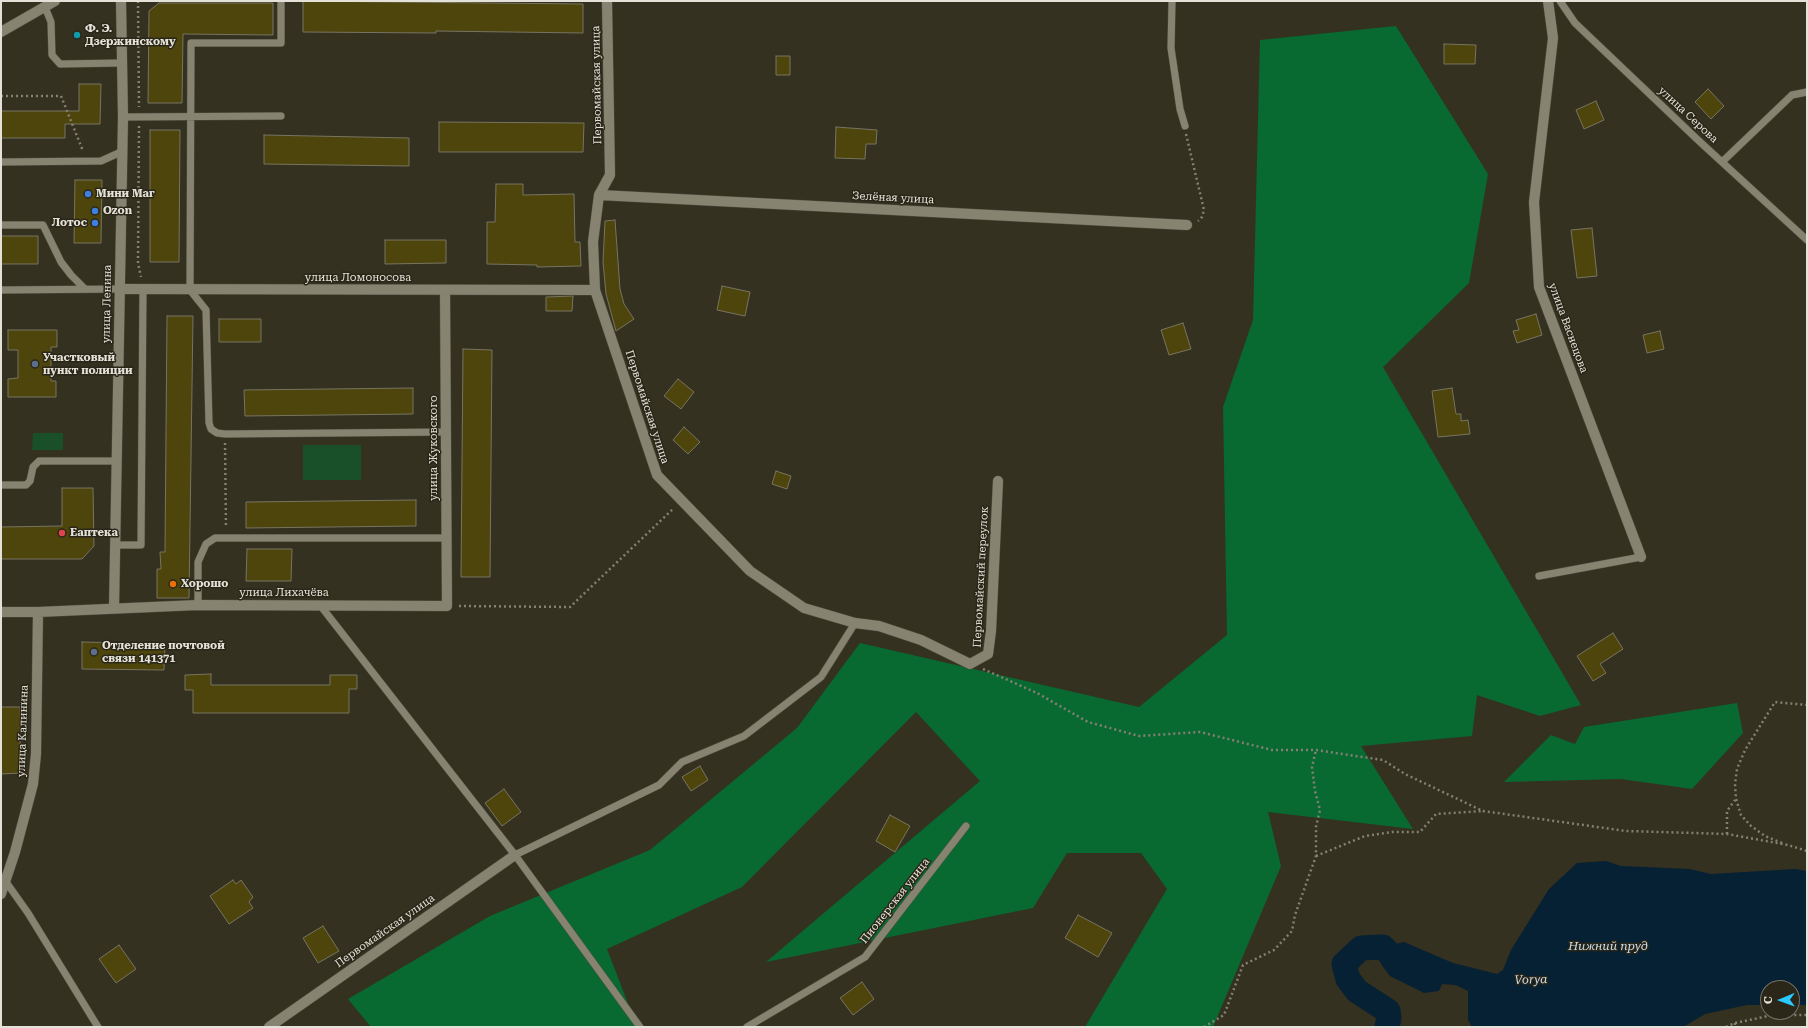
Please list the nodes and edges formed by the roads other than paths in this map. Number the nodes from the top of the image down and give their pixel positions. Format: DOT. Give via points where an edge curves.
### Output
graph roads {
  1 [pos="55,1"];
  2 [pos="121,1"];
  3 [pos="281,1"];
  4 [pos="607,1"];
  5 [pos="1172,1"];
  6 [pos="1548,1"];
  7 [pos="1560,1"];
  8 [pos="45,7"];
  9 [pos="1,32"];
  10 [pos="122,63"];
  11 [pos="1807,92"];
  12 [pos="190,116"];
  13 [pos="281,116"];
  14 [pos="123,117"];
  15 [pos="1185,126"];
  16 [pos="121,152"];
  17 [pos="1,162"];
  18 [pos="1722,162"];
  19 [pos="599,195"];
  20 [pos="1,225"];
  21 [pos="1187,225"];
  22 [pos="1807,240"];
  23 [pos="85,289"];
  24 [pos="120,289"];
  25 [pos="143,289"];
  26 [pos="1,290"];
  27 [pos="190,290"];
  28 [pos="445,290"];
  29 [pos="596,290"];
  30 [pos="446,432"];
  31 [pos="116,461"];
  32 [pos="998,481"];
  33 [pos="1,485"];
  34 [pos="447,538"];
  35 [pos="114,545"];
  36 [pos="1641,557"];
  37 [pos="1538,576"];
  38 [pos="198,605"];
  39 [pos="320,605"];
  40 [pos="447,606"];
  41 [pos="114,608"];
  42 [pos="1,612"];
  43 [pos="38,612"];
  44 [pos="855,623"];
  45 [pos="970,664"];
  46 [pos="966,826"];
  47 [pos="515,855"];
  48 [pos="6,882"];
  49 [pos="1,894"];
  50 [pos="98,1027"];
  51 [pos="269,1027"];
  52 [pos="640,1027"];
  53 [pos="747,1027"];
  1 -- 8 [label="street"];
  2 -- 10 [label="street, улица Ленина"];
  3 -- 12 [label="lane" via="281,44 191,43"];
  4 -- 19 [label="street, Первомайская улица" via="610,175"];
  5 -- 15 [label="lane" via="1172,48 1180,110"];
  6 -- 36 [label="street, улица Васнецова" via="1553,38 1534,202 1539,287"];
  7 -- 18 [label="lane, улица Серова" via="1575,23"];
  8 -- 9 [label="street"];
  8 -- 10 [label="lane" via="51,22 52,55 60,64"];
  10 -- 14 [label="street, улица Ленина"];
  11 -- 18 [label="lane" via="1792,95"];
  12 -- 13 [label="lane"];
  12 -- 14 [label="lane"];
  12 -- 27 [label="lane"];
  14 -- 16 [label="street, улица Ленина"];
  16 -- 17 [label="lane" via="101,161"];
  16 -- 24 [label="street, улица Ленина"];
  18 -- 22 [label="lane, улица Серова"];
  19 -- 21 [label="street, Зелёная улица"];
  19 -- 29 [label="street, Первомайская улица" via="594,242"];
  20 -- 23 [label="lane" via="43,225 61,262"];
  23 -- 24 [label="lane"];
  23 -- 26 [label="lane"];
  24 -- 25 [label="street, улица Ломоносова"];
  24 -- 31 [label="street, улица Ленина"];
  25 -- 27 [label="street, улица Ломоносова"];
  25 -- 35 [label="lane" via="141,545"];
  27 -- 28 [label="street, улица Ломоносова"];
  27 -- 30 [label="lane" via="206,310 209,423 211,429 217,433"];
  28 -- 29 [label="street, улица Ломоносова"];
  28 -- 30 [label="street, улица Жуковского"];
  29 -- 44 [label="street, Первомайская улица" via="657,475 750,571 804,608"];
  30 -- 34 [label="street, улица Жуковского"];
  31 -- 33 [label="lane" via="39,461 26,485"];
  31 -- 35 [label="street, улица Ленина"];
  32 -- 45 [label="street, Первомайский переулок" via="988,654"];
  34 -- 38 [label="lane" via="215,538 206,544 198,562"];
  34 -- 40 [label="street, улица Жуковского"];
  35 -- 41 [label="street, улица Ленина"];
  36 -- 37 [label="lane"];
  38 -- 39 [label="street, улица Лихачёва"];
  38 -- 41 [label="street, улица Лихачёва"];
  39 -- 40 [label="street, улица Лихачёва"];
  39 -- 47 [label="lane"];
  41 -- 43 [label="street, улица Лихачёва"];
  42 -- 43 [label="street, улица Лихачёва"];
  43 -- 48 [label="street, улица Калинина" via="34,777"];
  44 -- 45 [label="street, Первомайская улица" via="879,626 921,640"];
  44 -- 47 [label="lane" via="821,677 744,736 682,762 659,785"];
  46 -- 53 [label="lane, Пионерская улица" via="865,957"];
  47 -- 51 [label="street, Первомайская улица"];
  47 -- 52 [label="lane"];
  48 -- 49 [label="street, улица Калинина"];
  48 -- 50 [label="lane"];
}
